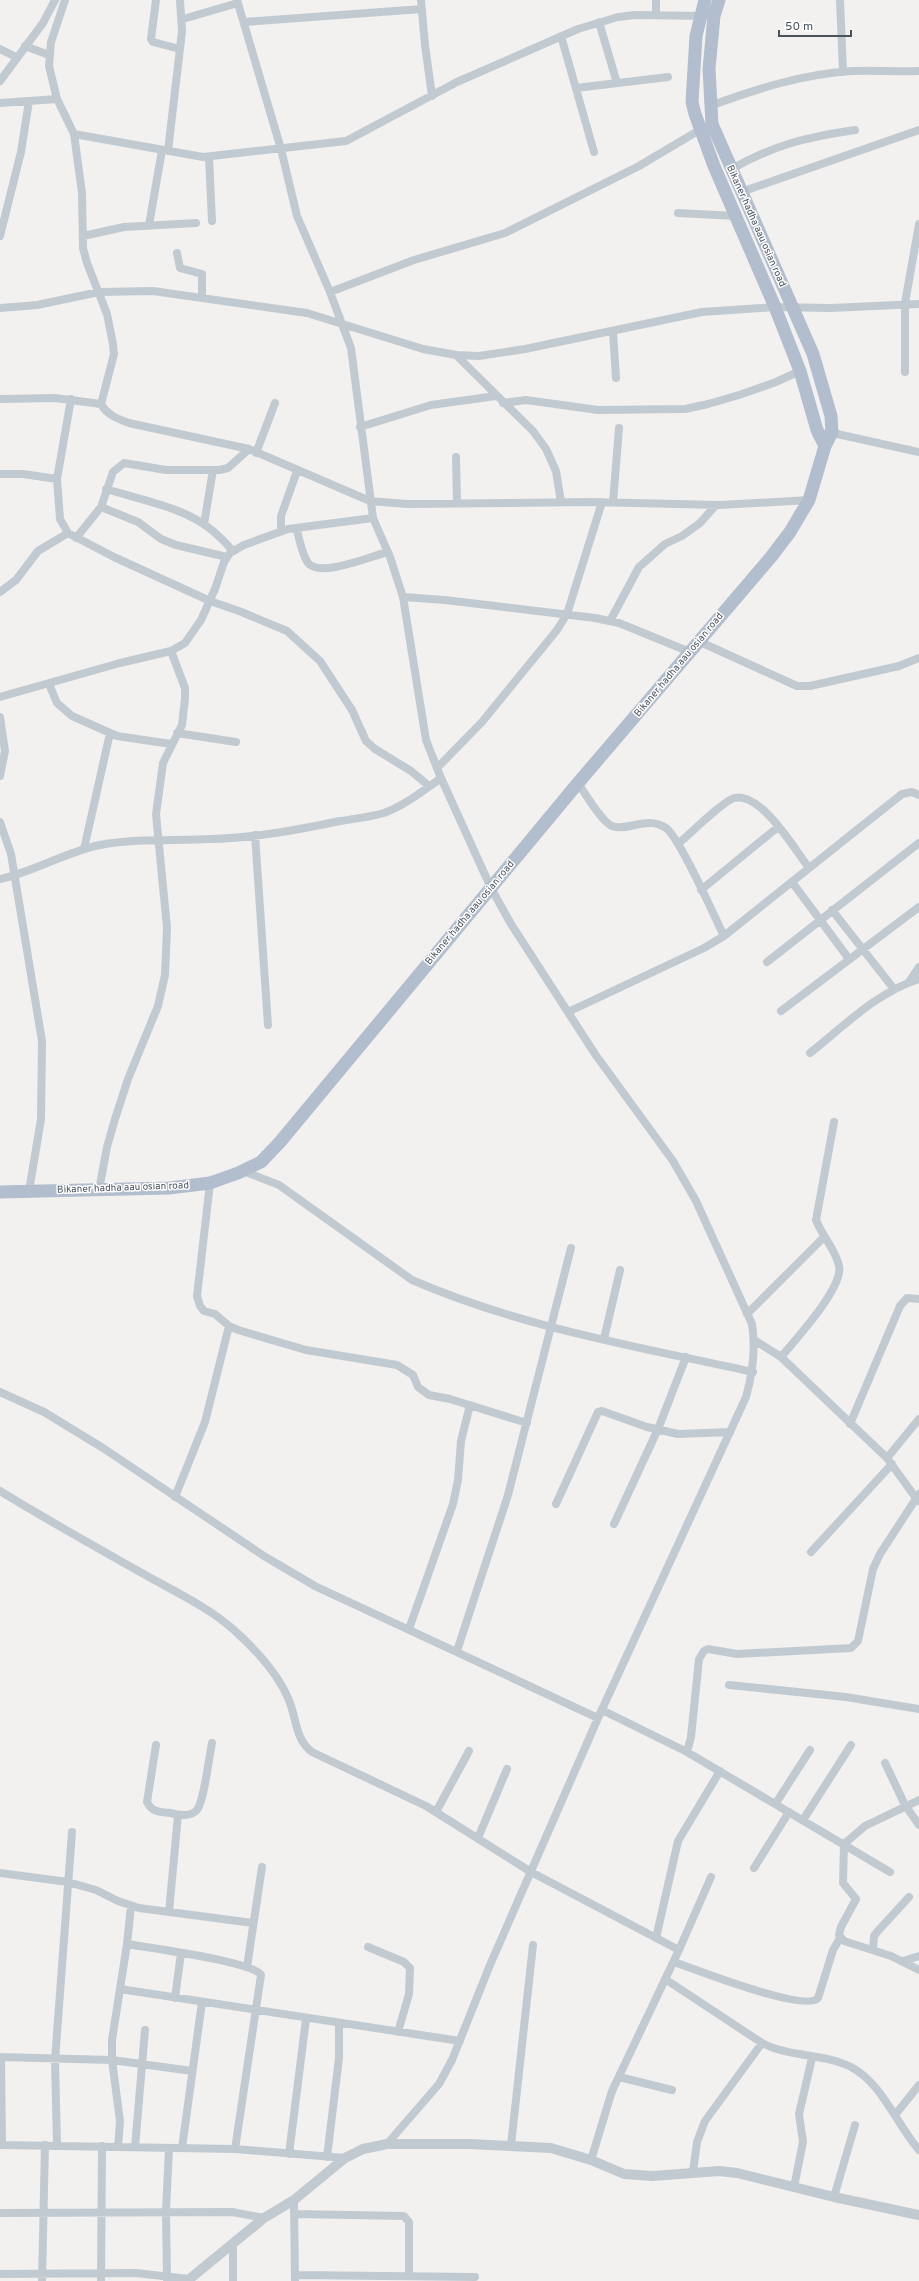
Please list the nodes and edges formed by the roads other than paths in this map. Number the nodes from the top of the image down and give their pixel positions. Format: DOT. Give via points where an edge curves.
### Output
graph roads {
  1 [pos="55,0"];
  2 [pos="64,0"];
  3 [pos="156,0"];
  4 [pos="180,0"];
  5 [pos="656,0"];
  6 [pos="704,0"];
  7 [pos="718,0"];
  8 [pos="840,0"];
  9 [pos="238,1"];
  10 [pos="421,4"];
  11 [pos="656,15"];
  12 [pos="708,16"];
  13 [pos="183,19"];
  14 [pos="244,22"];
  15 [pos="599,22"];
  16 [pos="561,36"];
  17 [pos="24,46"];
  18 [pos="0,49"];
  19 [pos="180,49"];
  20 [pos="49,55"];
  21 [pos="16,57"];
  22 [pos="919,71"];
  23 [pos="843,72"];
  24 [pos="668,76"];
  25 [pos="0,81"];
  26 [pos="617,83"];
  27 [pos="576,88"];
  28 [pos="432,96"];
  29 [pos="57,99"];
  30 [pos="28,101"];
  31 [pos="0,103"];
  32 [pos="710,106"];
  33 [pos="706,127"];
  34 [pos="855,130"];
  35 [pos="919,130"];
  36 [pos="74,134"];
  37 [pos="281,149"];
  38 [pos="165,151"];
  39 [pos="594,152"];
  40 [pos="209,157"];
  41 [pos="730,170"];
  42 [pos="741,192"];
  43 [pos="678,213"];
  44 [pos="736,216"];
  45 [pos="212,221"];
  46 [pos="196,223"];
  47 [pos="919,224"];
  48 [pos="148,225"];
  49 [pos="0,236"];
  50 [pos="83,236"];
  51 [pos="177,253"];
  52 [pos="99,292"];
  53 [pos="330,292"];
  54 [pos="202,297"];
  55 [pos="905,303"];
  56 [pos="919,304"];
  57 [pos="775,307"];
  58 [pos="793,307"];
  59 [pos="0,308"];
  60 [pos="343,325"];
  61 [pos="613,332"];
  62 [pos="456,356"];
  63 [pos="800,371"];
  64 [pos="905,372"];
  65 [pos="616,378"];
  66 [pos="496,396"];
  67 [pos="0,399"];
  68 [pos="71,399"];
  69 [pos="276,403"];
  70 [pos="503,403"];
  71 [pos="101,404"];
  72 [pos="360,427"];
  73 [pos="619,428"];
  74 [pos="817,430"];
  75 [pos="832,432"];
  76 [pos="825,446"];
  77 [pos="253,451"];
  78 [pos="919,452"];
  79 [pos="456,457"];
  80 [pos="213,470"];
  81 [pos="297,471"];
  82 [pos="0,474"];
  83 [pos="57,479"];
  84 [pos="106,490"];
  85 [pos="809,500"];
  86 [pos="370,501"];
  87 [pos="561,502"];
  88 [pos="602,502"];
  89 [pos="613,502"];
  90 [pos="457,503"];
  91 [pos="716,505"];
  92 [pos="101,507"];
  93 [pos="373,518"];
  94 [pos="204,524"];
  95 [pos="296,528"];
  96 [pos="281,530"];
  97 [pos="68,533"];
  98 [pos="76,538"];
  99 [pos="388,552"];
  100 [pos="230,554"];
  101 [pos="0,592"];
  102 [pos="403,597"];
  103 [pos="210,601"];
  104 [pos="567,614"];
  105 [pos="610,621"];
  106 [pos="694,646"];
  107 [pos="171,651"];
  108 [pos="919,658"];
  109 [pos="50,684"];
  110 [pos="0,697"];
  111 [pos="0,717"];
  112 [pos="110,733"];
  113 [pos="177,733"];
  114 [pos="236,742"];
  115 [pos="171,744"];
  116 [pos="437,768"];
  117 [pos="0,776"];
  118 [pos="441,778"];
  119 [pos="578,783"];
  120 [pos="429,786"];
  121 [pos="919,795"];
  122 [pos="0,822"];
  123 [pos="778,827"];
  124 [pos="254,835"];
  125 [pos="160,840"];
  126 [pos="919,843"];
  127 [pos="678,844"];
  128 [pos="84,849"];
  129 [pos="809,868"];
  130 [pos="15,876"];
  131 [pos="0,879"];
  132 [pos="792,882"];
  133 [pos="491,888"];
  134 [pos="701,890"];
  135 [pos="919,907"];
  136 [pos="832,910"];
  137 [pos="819,920"];
  138 [pos="724,936"];
  139 [pos="863,948"];
  140 [pos="849,959"];
  141 [pos="767,962"];
  142 [pos="919,967"];
  143 [pos="919,979"];
  144 [pos="909,982"];
  145 [pos="894,989"];
  146 [pos="781,1011"];
  147 [pos="568,1012"];
  148 [pos="268,1025"];
  149 [pos="810,1053"];
  150 [pos="834,1122"];
  151 [pos="243,1170"];
  152 [pos="210,1183"];
  153 [pos="99,1190"];
  154 [pos="29,1191"];
  155 [pos="0,1192"];
  156 [pos="824,1237"];
  157 [pos="571,1248"];
  158 [pos="620,1270"];
  159 [pos="919,1299"];
  160 [pos="747,1314"];
  161 [pos="229,1326"];
  162 [pos="551,1326"];
  163 [pos="604,1339"];
  164 [pos="754,1340"];
  165 [pos="686,1357"];
  166 [pos="781,1357"];
  167 [pos="753,1372"];
  168 [pos="0,1392"];
  169 [pos="470,1405"];
  170 [pos="919,1419"];
  171 [pos="527,1423"];
  172 [pos="850,1424"];
  173 [pos="658,1429"];
  174 [pos="730,1432"];
  175 [pos="890,1461"];
  176 [pos="0,1491"];
  177 [pos="175,1497"];
  178 [pos="918,1498"];
  179 [pos="556,1504"];
  180 [pos="614,1524"];
  181 [pos="811,1552"];
  182 [pos="409,1629"];
  183 [pos="457,1651"];
  184 [pos="729,1685"];
  185 [pos="919,1709"];
  186 [pos="602,1710"];
  187 [pos="598,1718"];
  188 [pos="212,1743"];
  189 [pos="156,1745"];
  190 [pos="851,1745"];
  191 [pos="810,1750"];
  192 [pos="469,1751"];
  193 [pos="687,1752"];
  194 [pos="885,1763"];
  195 [pos="507,1769"];
  196 [pos="720,1771"];
  197 [pos="919,1800"];
  198 [pos="776,1803"];
  199 [pos="905,1805"];
  200 [pos="436,1812"];
  201 [pos="789,1812"];
  202 [pos="178,1815"];
  203 [pos="803,1820"];
  204 [pos="919,1825"];
  205 [pos="72,1832"];
  206 [pos="478,1838"];
  207 [pos="844,1844"];
  208 [pos="262,1867"];
  209 [pos="754,1868"];
  210 [pos="0,1872"];
  211 [pos="531,1872"];
  212 [pos="890,1872"];
  213 [pos="711,1877"];
  214 [pos="68,1882"];
  215 [pos="909,1897"];
  216 [pos="131,1906"];
  217 [pos="169,1912"];
  218 [pos="253,1923"];
  219 [pos="656,1938"];
  220 [pos="840,1938"];
  221 [pos="127,1944"];
  222 [pos="533,1946"];
  223 [pos="368,1947"];
  224 [pos="679,1950"];
  225 [pos="873,1950"];
  226 [pos="181,1953"];
  227 [pos="919,1956"];
  228 [pos="903,1961"];
  229 [pos="674,1962"];
  230 [pos="247,1967"];
  231 [pos="919,1970"];
  232 [pos="666,1979"];
  233 [pos="120,1989"];
  234 [pos="175,1998"];
  235 [pos="202,2002"];
  236 [pos="256,2011"];
  237 [pos="306,2019"];
  238 [pos="339,2024"];
  239 [pos="144,2030"];
  240 [pos="398,2032"];
  241 [pos="460,2041"];
  242 [pos="762,2043"];
  243 [pos="0,2057"];
  244 [pos="812,2058"];
  245 [pos="55,2060"];
  246 [pos="112,2060"];
  247 [pos="141,2064"];
  248 [pos="192,2071"];
  249 [pos="619,2077"];
  250 [pos="919,2085"];
  251 [pos="672,2090"];
  252 [pos="895,2115"];
  253 [pos="855,2125"];
  254 [pos="387,2144"];
  255 [pos="1,2145"];
  256 [pos="45,2145"];
  257 [pos="57,2145"];
  258 [pos="511,2145"];
  259 [pos="102,2146"];
  260 [pos="118,2147"];
  261 [pos="134,2147"];
  262 [pos="169,2148"];
  263 [pos="182,2148"];
  264 [pos="235,2150"];
  265 [pos="919,2150"];
  266 [pos="289,2154"];
  267 [pos="327,2157"];
  268 [pos="345,2158"];
  269 [pos="591,2160"];
  270 [pos="693,2172"];
  271 [pos="794,2186"];
  272 [pos="834,2197"];
  273 [pos="294,2200"];
  274 [pos="166,2211"];
  275 [pos="102,2212"];
  276 [pos="0,2213"];
  277 [pos="43,2214"];
  278 [pos="294,2214"];
  279 [pos="919,2215"];
  280 [pos="264,2218"];
  281 [pos="233,2245"];
  282 [pos="0,2274"];
  283 [pos="408,2275"];
  284 [pos="42,2277"];
  285 [pos="101,2277"];
  286 [pos="475,2277"];
  287 [pos="295,2278"];
  288 [pos="167,2279"];
  289 [pos="188,2280"];
  290 [pos="232,2281"];
  1 -- 17 [label="street" via="43,23"];
  2 -- 20 [label="street"];
  3 -- 19 [label="street" via="151,39 153,42"];
  4 -- 13 [label="street"];
  5 -- 11 [label="street"];
  6 -- 12 [label="main road, Bikaner hadha aau osian road"];
  7 -- 12 [label="main road, Bikaner hadha aau osian road"];
  8 -- 23 [label="street"];
  9 -- 13 [label="street"];
  9 -- 14 [label="street"];
  10 -- 14 [label="street"];
  10 -- 28 [label="street"];
  11 -- 12 [label="street"];
  11 -- 15 [label="street" via="618,17"];
  12 -- 32 [label="main road, Bikaner hadha aau osian road"];
  12 -- 33 [label="main road, Bikaner hadha aau osian road" via="696,36 692,102"];
  13 -- 19 [label="street"];
  14 -- 37 [label="street"];
  15 -- 16 [label="street"];
  15 -- 26 [label="street"];
  16 -- 27 [label="street"];
  16 -- 28 [label="street" via="457,82"];
  17 -- 20 [label="street"];
  17 -- 21 [label="street"];
  18 -- 21 [label="street"];
  19 -- 38 [label="street"];
  20 -- 29 [label="street" via="52,85"];
  21 -- 25 [label="street"];
  22 -- 23 [label="street"];
  23 -- 32 [label="street" via="787,81"];
  24 -- 26 [label="street"];
  26 -- 27 [label="street"];
  27 -- 39 [label="street"];
  28 -- 37 [label="street" via="346,141"];
  29 -- 30 [label="street"];
  29 -- 36 [label="street"];
  30 -- 31 [label="street"];
  30 -- 49 [label="street" via="21,152"];
  32 -- 33 [label="main road, Bikaner hadha aau osian road"];
  33 -- 41 [label="main road, Bikaner hadha aau osian road"];
  33 -- 44 [label="main road, Bikaner hadha aau osian road"];
  33 -- 53 [label="street" via="639,166 505,232 414,260"];
  34 -- 41 [label="street" via="785,144"];
  35 -- 42 [label="street"];
  36 -- 38 [label="street"];
  36 -- 50 [label="street" via="82,194"];
  37 -- 40 [label="street"];
  37 -- 53 [label="street" via="297,216"];
  38 -- 40 [label="street"];
  38 -- 48 [label="street"];
  40 -- 45 [label="street"];
  41 -- 42 [label="main road, Bikaner hadha aau osian road"];
  42 -- 58 [label="main road, Bikaner hadha aau osian road"];
  43 -- 44 [label="street"];
  44 -- 57 [label="main road, Bikaner hadha aau osian road"];
  46 -- 48 [label="street"];
  47 -- 55 [label="street"];
  48 -- 50 [label="street" via="124,227"];
  50 -- 52 [label="street" via="87,263"];
  51 -- 54 [label="street" via="180,268 202,274"];
  52 -- 54 [label="street" via="153,291"];
  52 -- 59 [label="street" via="37,306"];
  52 -- 71 [label="street" via="110,323 114,354"];
  53 -- 60 [label="street"];
  54 -- 60 [label="street" via="307,313"];
  55 -- 56 [label="street"];
  55 -- 58 [label="street" via="831,308"];
  55 -- 64 [label="street"];
  57 -- 58 [label="street"];
  57 -- 61 [label="street" via="702,312"];
  57 -- 63 [label="main road, Bikaner hadha aau osian road"];
  58 -- 75 [label="main road, Bikaner hadha aau osian road" via="827,397"];
  60 -- 62 [label="street"];
  60 -- 72 [label="street" via="354,364"];
  61 -- 62 [label="street" via="526,350"];
  61 -- 65 [label="street"];
  62 -- 66 [label="street"];
  63 -- 70 [label="street" via="739,395 685,409 598,410 526,400"];
  63 -- 74 [label="main road, Bikaner hadha aau osian road"];
  66 -- 70 [label="street"];
  66 -- 72 [label="street" via="431,405"];
  67 -- 68 [label="street"];
  68 -- 71 [label="street"];
  68 -- 83 [label="street"];
  69 -- 77 [label="street"];
  70 -- 87 [label="street" via="533,431 546,449 556,471"];
  71 -- 77 [label="street" via="104,410 115,418 129,423"];
  72 -- 86 [label="street"];
  73 -- 89 [label="street"];
  74 -- 75 [label="street"];
  74 -- 76 [label="main road, Bikaner hadha aau osian road"];
  75 -- 76 [label="main road, Bikaner hadha aau osian road"];
  75 -- 78 [label="street"];
  76 -- 85 [label="main road, Bikaner hadha aau osian road"];
  77 -- 80 [label="street" via="228,468"];
  77 -- 81 [label="street"];
  79 -- 90 [label="street"];
  80 -- 84 [label="street" via="166,470 124,463 113,472"];
  80 -- 94 [label="street"];
  81 -- 86 [label="street"];
  81 -- 96 [label="street" via="281,516"];
  82 -- 83 [label="street"];
  83 -- 97 [label="street" via="60,519"];
  84 -- 92 [label="street"];
  84 -- 94 [label="street" via="173,510"];
  85 -- 91 [label="street"];
  85 -- 106 [label="main road, Bikaner hadha aau osian road" via="785,538"];
  86 -- 90 [label="street" via="407,504"];
  86 -- 93 [label="street"];
  87 -- 88 [label="street"];
  87 -- 90 [label="street"];
  88 -- 89 [label="street"];
  88 -- 104 [label="street"];
  89 -- 91 [label="street"];
  91 -- 105 [label="street" via="700,523 665,544 639,567"];
  92 -- 98 [label="street"];
  92 -- 100 [label="street" via="138,522 162,539 176,545"];
  93 -- 95 [label="street"];
  93 -- 99 [label="street"];
  94 -- 100 [label="street" via="214,531"];
  95 -- 96 [label="street"];
  95 -- 99 [label="street" via="309,564 322,570"];
  96 -- 100 [label="street"];
  97 -- 98 [label="street"];
  97 -- 101 [label="street" via="38,551 16,580"];
  98 -- 103 [label="street"];
  99 -- 102 [label="street"];
  100 -- 103 [label="street"];
  102 -- 104 [label="street"];
  102 -- 116 [label="street" via="426,740"];
  103 -- 107 [label="street" via="184,643"];
  103 -- 120 [label="street" via="275,625 304,645 320,661 338,688 352,710 366,741"];
  104 -- 105 [label="street"];
  104 -- 116 [label="street" via="558,630 482,722"];
  105 -- 106 [label="street"];
  106 -- 108 [label="street" via="797,686 810,686"];
  106 -- 119 [label="main road, Bikaner hadha aau osian road"];
  107 -- 109 [label="street"];
  107 -- 113 [label="street" via="185,688 184,714"];
  109 -- 110 [label="street"];
  109 -- 112 [label="street" via="57,704 62,710"];
  111 -- 117 [label="street" via="5,750"];
  112 -- 115 [label="street"];
  112 -- 128 [label="street"];
  113 -- 114 [label="street"];
  113 -- 115 [label="street"];
  115 -- 125 [label="street" via="163,763 158,790 156,814"];
  116 -- 118 [label="street"];
  118 -- 120 [label="street"];
  118 -- 133 [label="street"];
  119 -- 127 [label="street" via="611,825 620,828 645,823 660,824"];
  119 -- 133 [label="main road, Bikaner hadha aau osian road"];
  120 -- 124 [label="street" via="413,798 384,813"];
  121 -- 129 [label="street" via="912,792 902,794"];
  122 -- 130 [label="street" via="11,854"];
  123 -- 127 [label="street" via="768,813 756,803 741,797 733,798"];
  123 -- 129 [label="street"];
  123 -- 134 [label="street"];
  124 -- 125 [label="street"];
  124 -- 148 [label="street"];
  125 -- 128 [label="street" via="139,840"];
  125 -- 153 [label="street" via="167,928 164,975 158,1006 128,1079 115,1119"];
  126 -- 136 [label="street"];
  127 -- 134 [label="street"];
  128 -- 130 [label="street"];
  129 -- 132 [label="street"];
  130 -- 131 [label="street"];
  130 -- 154 [label="street" via="42,1041 41,1119"];
  132 -- 137 [label="street"];
  132 -- 138 [label="street"];
  133 -- 147 [label="street" via="511,924"];
  133 -- 151 [label="main road, Bikaner hadha aau osian road" via="280,1142 261,1162"];
  134 -- 138 [label="street"];
  135 -- 139 [label="street"];
  136 -- 137 [label="street"];
  136 -- 139 [label="street"];
  137 -- 140 [label="street"];
  137 -- 141 [label="street"];
  138 -- 147 [label="street" via="704,948"];
  139 -- 140 [label="street"];
  139 -- 145 [label="street"];
  140 -- 146 [label="street"];
  142 -- 144 [label="street"];
  143 -- 144 [label="street"];
  144 -- 145 [label="street"];
  145 -- 149 [label="street"];
  147 -- 160 [label="street" via="595,1054 673,1161 696,1201"];
  150 -- 156 [label="street" via="816,1220"];
  151 -- 152 [label="main road, Bikaner hadha aau osian road"];
  151 -- 162 [label="street" via="279,1185 412,1280 474,1304"];
  152 -- 153 [label="main road, Bikaner hadha aau osian road" via="169,1188"];
  152 -- 161 [label="street" via="197,1296 204,1311 222,1318"];
  153 -- 154 [label="main road, Bikaner hadha aau osian road"];
  154 -- 155 [label="main road, Bikaner hadha aau osian road"];
  156 -- 160 [label="street"];
  156 -- 166 [label="street" via="839,1265 840,1275 837,1284"];
  157 -- 162 [label="street"];
  158 -- 163 [label="street"];
  159 -- 172 [label="street" via="907,1298 900,1306"];
  160 -- 164 [label="street" via="752,1324"];
  161 -- 169 [label="street" via="306,1350 397,1365 413,1375 422,1392"];
  161 -- 177 [label="street" via="205,1422"];
  162 -- 163 [label="street"];
  162 -- 171 [label="street"];
  163 -- 165 [label="street"];
  164 -- 166 [label="street"];
  164 -- 167 [label="street"];
  165 -- 167 [label="street"];
  165 -- 173 [label="street"];
  166 -- 172 [label="street"];
  167 -- 174 [label="street" via="746,1397"];
  168 -- 177 [label="street" via="44,1412 97,1444"];
  169 -- 171 [label="street"];
  169 -- 182 [label="street" via="461,1441 453,1504"];
  170 -- 175 [label="street"];
  171 -- 183 [label="street" via="504,1507"];
  172 -- 175 [label="street"];
  173 -- 174 [label="street" via="678,1434"];
  173 -- 179 [label="street" via="602,1411 598,1412"];
  173 -- 180 [label="street"];
  174 -- 186 [label="street"];
  175 -- 178 [label="street"];
  175 -- 181 [label="street"];
  176 -- 200 [label="street" via="167,1587 232,1628 257,1653 280,1683 305,1746 312,1752"];
  177 -- 182 [label="street" via="264,1556 315,1586"];
  178 -- 193 [label="street" via="880,1554 873,1569 855,1646 737,1654 708,1649 704,1651 700,1659 691,1738"];
  182 -- 183 [label="street"];
  183 -- 187 [label="street"];
  184 -- 185 [label="street" via="846,1697"];
  186 -- 187 [label="street"];
  186 -- 193 [label="street"];
  187 -- 211 [label="street"];
  188 -- 202 [label="street" via="201,1801 190,1814"];
  189 -- 202 [label="street" via="146,1802 149,1808 155,1811"];
  190 -- 203 [label="street"];
  191 -- 198 [label="street"];
  192 -- 200 [label="street"];
  193 -- 196 [label="street"];
  194 -- 199 [label="street"];
  195 -- 206 [label="street"];
  196 -- 198 [label="street"];
  196 -- 219 [label="street" via="678,1841"];
  197 -- 199 [label="street"];
  198 -- 201 [label="street"];
  199 -- 204 [label="street"];
  199 -- 207 [label="street" via="865,1826"];
  200 -- 206 [label="street"];
  201 -- 203 [label="street"];
  201 -- 209 [label="street"];
  202 -- 217 [label="street"];
  203 -- 207 [label="street"];
  205 -- 214 [label="street"];
  206 -- 211 [label="street"];
  207 -- 212 [label="street"];
  207 -- 220 [label="street" via="843,1883 856,1899 841,1927"];
  208 -- 218 [label="street"];
  210 -- 214 [label="street"];
  211 -- 219 [label="street"];
  211 -- 241 [label="street"];
  213 -- 224 [label="street"];
  214 -- 216 [label="street" via="96,1890"];
  214 -- 245 [label="street"];
  215 -- 225 [label="street" via="874,1936"];
  216 -- 217 [label="street"];
  216 -- 221 [label="street"];
  217 -- 218 [label="street"];
  218 -- 230 [label="street"];
  219 -- 224 [label="street"];
  220 -- 225 [label="street"];
  220 -- 229 [label="street" via="833,1950 818,1998 811,2002 773,1996"];
  221 -- 226 [label="street"];
  221 -- 233 [label="street"];
  222 -- 258 [label="street"];
  223 -- 240 [label="street" via="404,1962 410,1968 409,1994"];
  224 -- 229 [label="street"];
  225 -- 228 [label="street"];
  226 -- 230 [label="street"];
  226 -- 234 [label="street"];
  227 -- 228 [label="street"];
  228 -- 231 [label="street"];
  229 -- 232 [label="street"];
  230 -- 236 [label="street" via="262,1975"];
  232 -- 242 [label="street"];
  232 -- 249 [label="street"];
  233 -- 234 [label="street"];
  233 -- 246 [label="street" via="114,2023"];
  234 -- 235 [label="street"];
  235 -- 236 [label="street"];
  235 -- 248 [label="street"];
  236 -- 237 [label="street"];
  236 -- 264 [label="street"];
  237 -- 238 [label="street"];
  237 -- 266 [label="street"];
  238 -- 240 [label="street"];
  238 -- 267 [label="street" via="339,2058"];
  239 -- 247 [label="street"];
  240 -- 241 [label="street"];
  241 -- 254 [label="street" via="439,2084"];
  242 -- 244 [label="street" via="782,2052"];
  242 -- 270 [label="street" via="703,2125"];
  243 -- 245 [label="street"];
  243 -- 255 [label="street"];
  244 -- 252 [label="street" via="851,2067 878,2092"];
  244 -- 271 [label="street" via="799,2114 804,2142"];
  245 -- 246 [label="street"];
  245 -- 257 [label="street"];
  246 -- 247 [label="street"];
  246 -- 260 [label="street" via="119,2112"];
  247 -- 248 [label="street"];
  247 -- 261 [label="street"];
  248 -- 263 [label="street"];
  249 -- 251 [label="street"];
  249 -- 269 [label="street"];
  250 -- 252 [label="street"];
  252 -- 265 [label="street"];
  253 -- 272 [label="street"];
  254 -- 258 [label="street"];
  254 -- 268 [label="street" via="363,2149"];
  255 -- 256 [label="street"];
  256 -- 257 [label="street"];
  256 -- 277 [label="street"];
  257 -- 259 [label="street"];
  258 -- 269 [label="street" via="551,2148"];
  259 -- 260 [label="street"];
  259 -- 275 [label="street"];
  260 -- 261 [label="street"];
  261 -- 262 [label="street"];
  262 -- 263 [label="street"];
  262 -- 274 [label="street"];
  263 -- 264 [label="street"];
  264 -- 266 [label="street"];
  266 -- 267 [label="street"];
  267 -- 268 [label="street"];
  268 -- 273 [label="street"];
  269 -- 270 [label="street" via="610,2170 634,2176"];
  270 -- 271 [label="street" via="737,2173"];
  271 -- 272 [label="street"];
  272 -- 279 [label="street"];
  273 -- 278 [label="street"];
  273 -- 280 [label="street"];
  274 -- 275 [label="street"];
  274 -- 280 [label="street" via="232,2212"];
  274 -- 288 [label="street"];
  275 -- 277 [label="street"];
  275 -- 285 [label="street"];
  276 -- 277 [label="street"];
  277 -- 284 [label="street"];
  278 -- 283 [label="street" via="404,2216 409,2222"];
  278 -- 287 [label="street"];
  280 -- 281 [label="street"];
  281 -- 289 [label="street"];
  281 -- 290 [label="street"];
  282 -- 284 [label="street"];
  283 -- 286 [label="street"];
  283 -- 287 [label="street"];
  284 -- 285 [label="street"];
  285 -- 288 [label="street"];
  288 -- 289 [label="street"];
}
